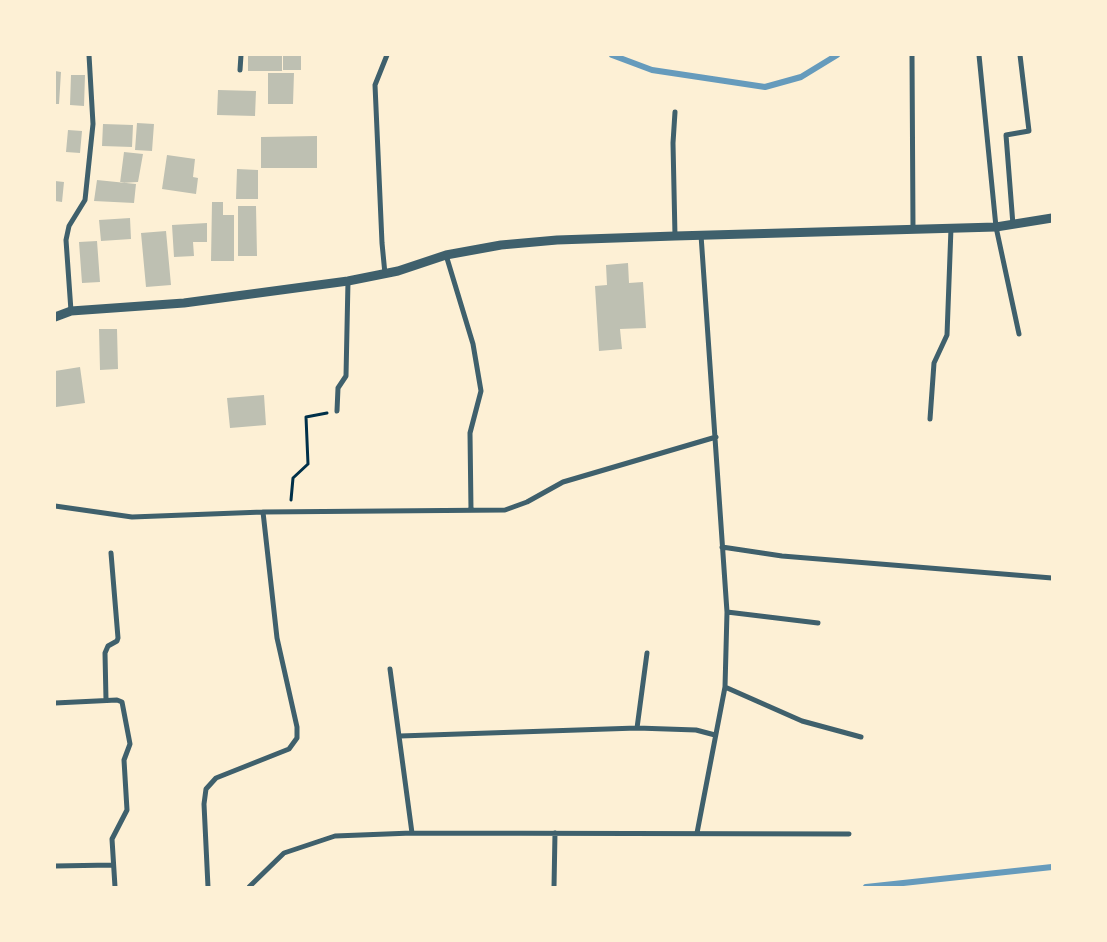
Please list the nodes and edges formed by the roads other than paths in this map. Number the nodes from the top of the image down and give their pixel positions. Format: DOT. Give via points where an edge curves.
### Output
graph roads {
  1 [pos="89,55"];
  2 [pos="241,55"];
  3 [pos="387,55"];
  4 [pos="912,55"];
  5 [pos="979,55"];
  6 [pos="1020,55"];
  7 [pos="240,70"];
  8 [pos="675,112"];
  9 [pos="1052,218"];
  10 [pos="1013,224"];
  11 [pos="951,227"];
  12 [pos="996,227"];
  13 [pos="913,228"];
  14 [pos="702,235"];
  15 [pos="675,236"];
  16 [pos="446,255"];
  17 [pos="386,274"];
  18 [pos="348,281"];
  19 [pos="72,311"];
  20 [pos="55,317"];
  21 [pos="1019,334"];
  22 [pos="337,411"];
  23 [pos="930,419"];
  24 [pos="716,437"];
  25 [pos="55,506"];
  26 [pos="471,510"];
  27 [pos="263,512"];
  28 [pos="722,547"];
  29 [pos="111,553"];
  30 [pos="1052,578"];
  31 [pos="727,612"];
  32 [pos="818,623"];
  33 [pos="647,653"];
  34 [pos="390,668"];
  35 [pos="725,687"];
  36 [pos="106,700"];
  37 [pos="55,703"];
  38 [pos="637,728"];
  39 [pos="715,735"];
  40 [pos="400,736"];
  41 [pos="862,737"];
  42 [pos="412,833"];
  43 [pos="555,833"];
  44 [pos="697,833"];
  45 [pos="849,834"];
  46 [pos="112,865"];
  47 [pos="55,866"];
  48 [pos="115,887"];
  49 [pos="208,887"];
  50 [pos="249,887"];
  51 [pos="554,887"];
  1 -- 19 [label="street" via="93,124 85,200 66,240"];
  2 -- 7 [label="street"];
  3 -- 17 [label="street" via="375,85"];
  4 -- 13 [label="street"];
  5 -- 12 [label="street"];
  6 -- 10 [label="street" via="1029,131 1006,135"];
  8 -- 15 [label="street" via="672,143"];
  9 -- 10 [label="street"];
  10 -- 12 [label="street"];
  11 -- 12 [label="street"];
  11 -- 13 [label="street"];
  11 -- 23 [label="street" via="947,335 934,363"];
  12 -- 21 [label="street"];
  13 -- 14 [label="street"];
  14 -- 15 [label="street"];
  14 -- 24 [label="street"];
  15 -- 16 [label="street" via="557,240 501,245"];
  16 -- 17 [label="street"];
  16 -- 26 [label="street" via="473,344 481,391 470,433"];
  17 -- 18 [label="street"];
  18 -- 19 [label="street" via="184,303"];
  18 -- 22 [label="street" via="346,376 338,388"];
  19 -- 20 [label="street"];
  24 -- 26 [label="street" via="563,482 505,510"];
  24 -- 28 [label="street"];
  25 -- 27 [label="street" via="132,517"];
  26 -- 27 [label="street"];
  27 -- 49 [label="street" via="277,638 297,738 289,749 216,778 206,789"];
  28 -- 30 [label="street" via="811,559"];
  28 -- 31 [label="street"];
  29 -- 36 [label="street" via="118,638 105,653"];
  31 -- 32 [label="street"];
  31 -- 35 [label="street"];
  33 -- 38 [label="street"];
  34 -- 40 [label="street"];
  35 -- 39 [label="street"];
  35 -- 41 [label="street" via="802,721"];
  36 -- 37 [label="street"];
  36 -- 46 [label="street" via="122,702 130,744 124,760 127,810 112,839"];
  38 -- 39 [label="street" via="696,730"];
  38 -- 40 [label="street"];
  39 -- 44 [label="street"];
  40 -- 42 [label="street"];
  42 -- 43 [label="street"];
  42 -- 50 [label="street" via="335,836 303,845 284,853"];
  43 -- 44 [label="street"];
  43 -- 51 [label="street"];
  44 -- 45 [label="street"];
  46 -- 47 [label="street"];
  46 -- 48 [label="street"];
}
